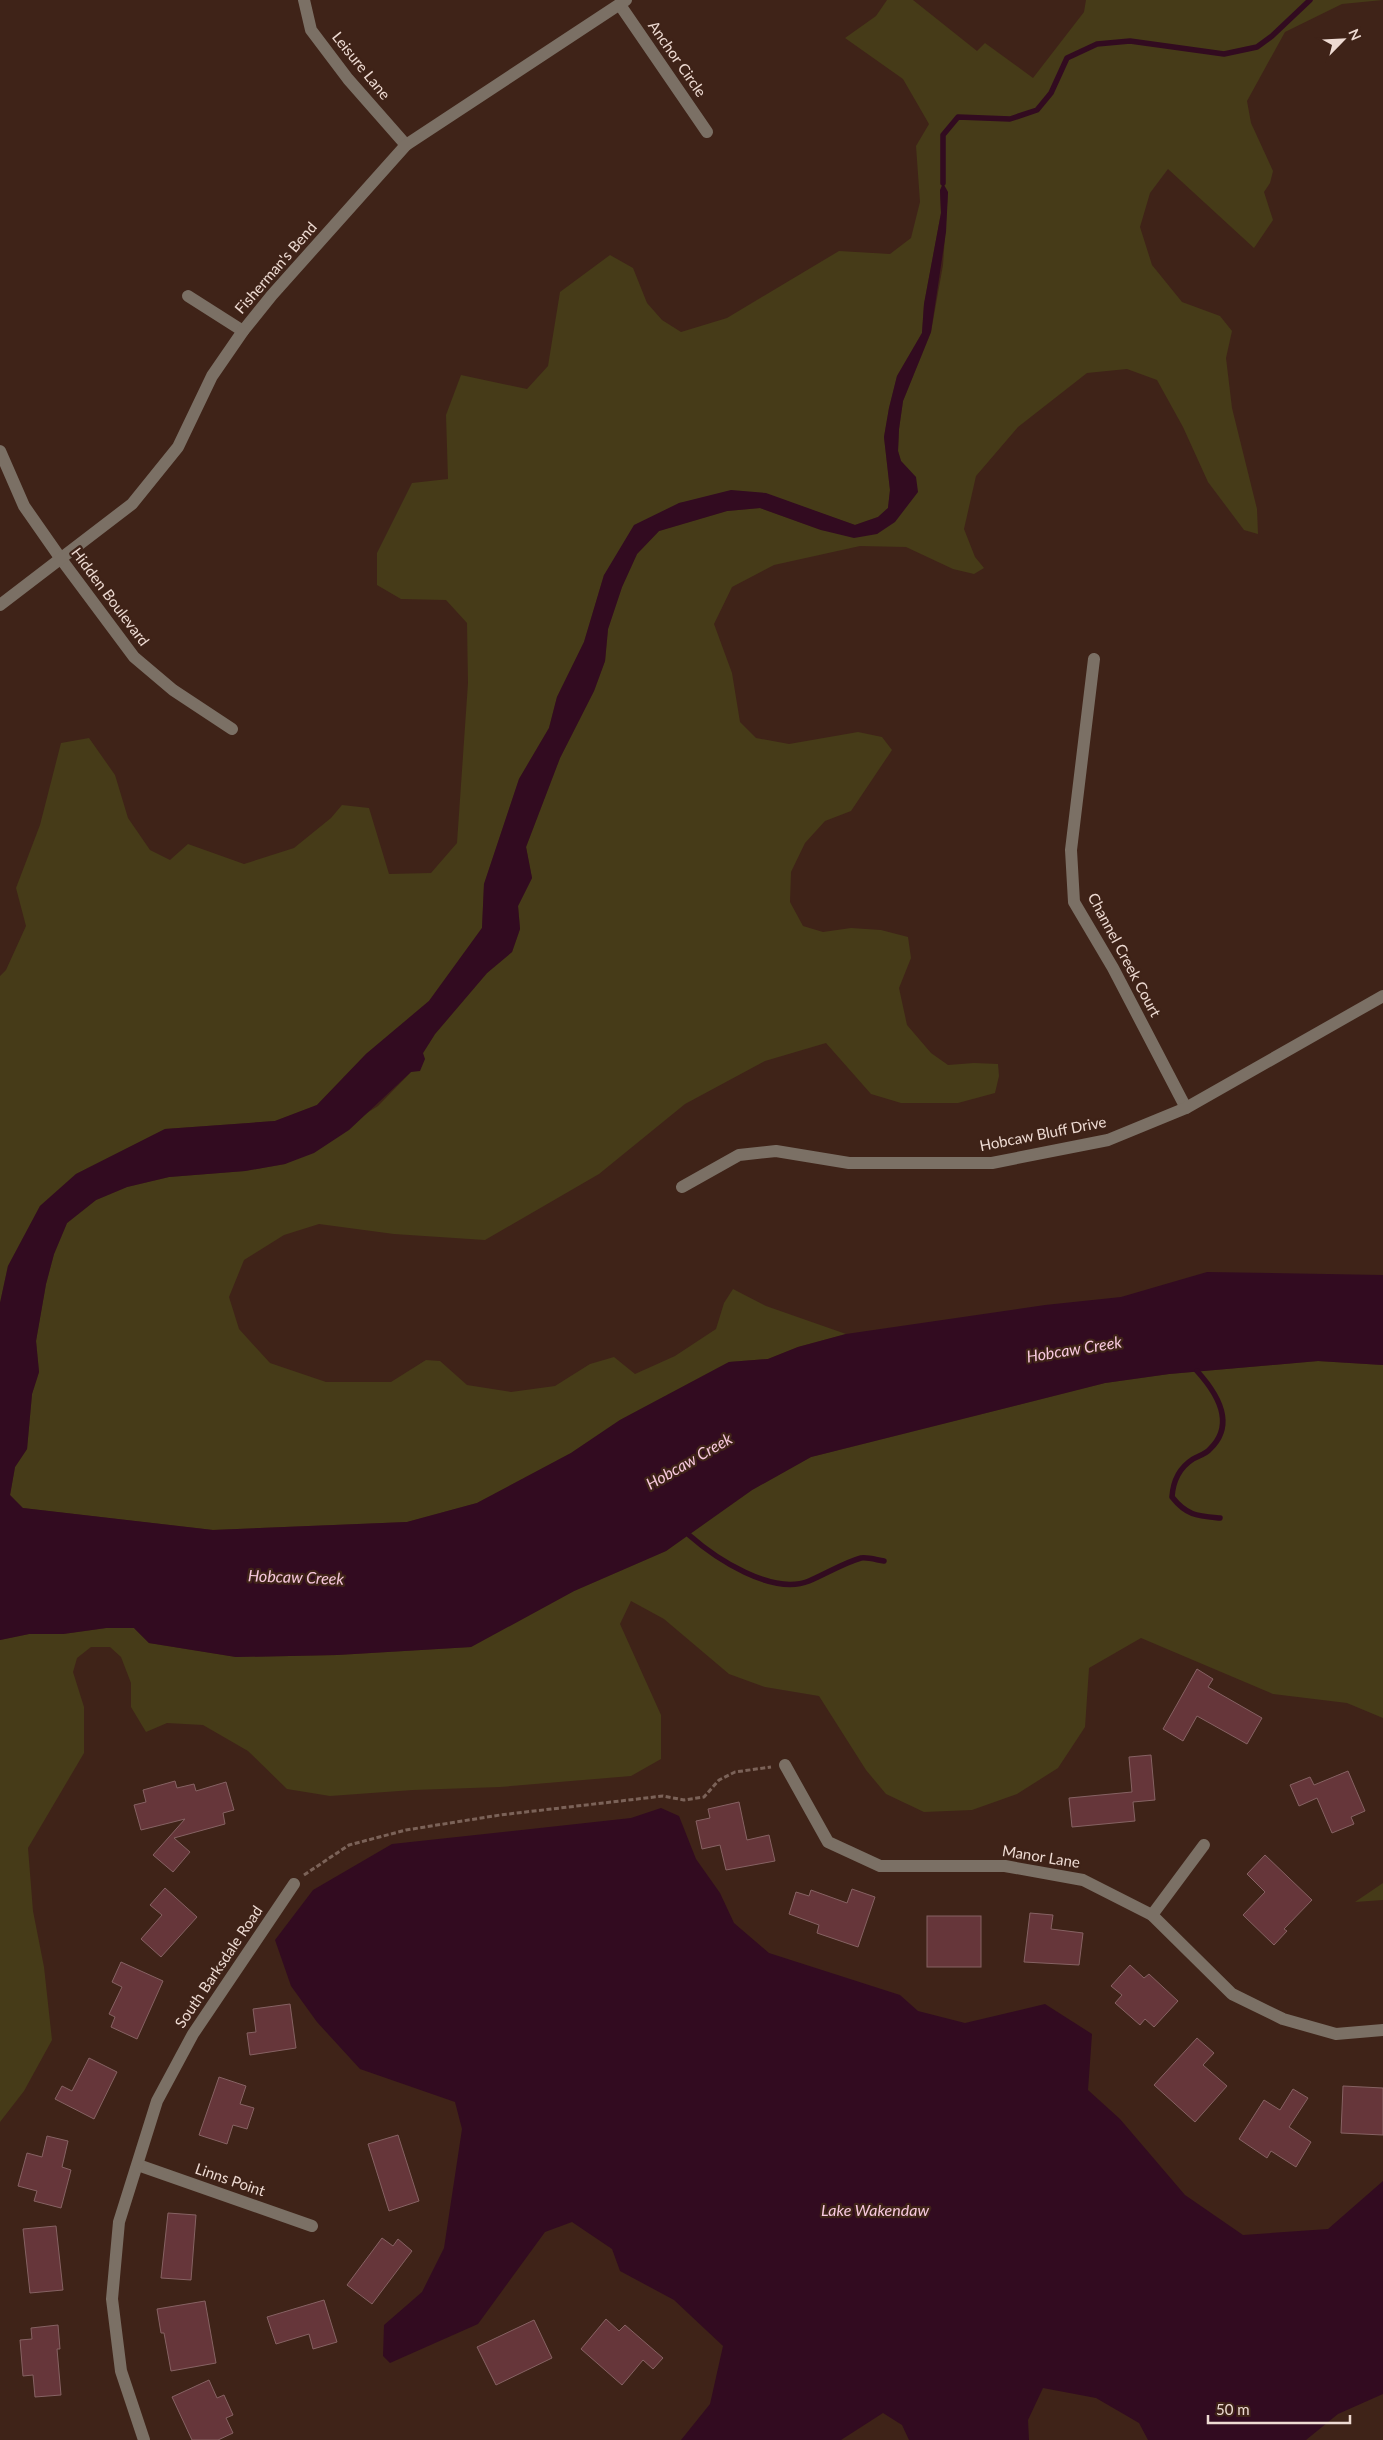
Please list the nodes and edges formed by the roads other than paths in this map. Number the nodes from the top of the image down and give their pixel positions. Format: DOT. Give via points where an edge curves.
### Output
graph roads {
  1 [pos="304,0"];
  2 [pos="623,3"];
  3 [pos="707,132"];
  4 [pos="406,145"];
  5 [pos="188,296"];
  6 [pos="243,331"];
  7 [pos="0,450"];
  8 [pos="60,559"];
  9 [pos="0,606"];
  10 [pos="1094,660"];
  11 [pos="232,728"];
  12 [pos="1383,996"];
  13 [pos="1186,1108"];
  14 [pos="682,1186"];
  15 [pos="785,1765"];
  16 [pos="1204,1845"];
  17 [pos="294,1884"];
  18 [pos="1152,1915"];
  19 [pos="1383,2030"];
  20 [pos="138,2165"];
  21 [pos="312,2226"];
  22 [pos="144,2440"];
  1 -- 4 [label="street, Leisure Lane" via="311,30 348,79"];
  2 -- 3 [label="street, Anchor Circle"];
  2 -- 4 [label="street, Fisherman's Bend"];
  4 -- 6 [label="street, Fisherman's Bend"];
  5 -- 6 [label="street"];
  6 -- 8 [label="street, Fisherman's Bend" via="212,376 178,447 132,504"];
  7 -- 8 [label="street, Hidden Boulevard" via="24,506"];
  8 -- 9 [label="street, Fisherman's Bend"];
  8 -- 11 [label="street, Hidden Boulevard" via="134,657 173,690"];
  10 -- 13 [label="street, Channel Creek Court" via="1071,850 1074,902 1113,968"];
  12 -- 13 [label="street, Hobcaw Bluff Drive"];
  13 -- 14 [label="street, Hobcaw Bluff Drive" via="1108,1140 992,1164 849,1162 776,1151 739,1155"];
  15 -- 18 [label="street, Manor Lane" via="828,1842 880,1866 1014,1867 1083,1880"];
  16 -- 18 [label="street"];
  17 -- 20 [label="street, South Barksdale Road" via="193,2034 157,2101"];
  18 -- 19 [label="street, Manor Lane" via="1232,1994 1283,2019 1336,2034"];
  20 -- 21 [label="street, Linns Point"];
  20 -- 22 [label="street, South Barksdale Road" via="119,2222 112,2299 121,2371"];
}
